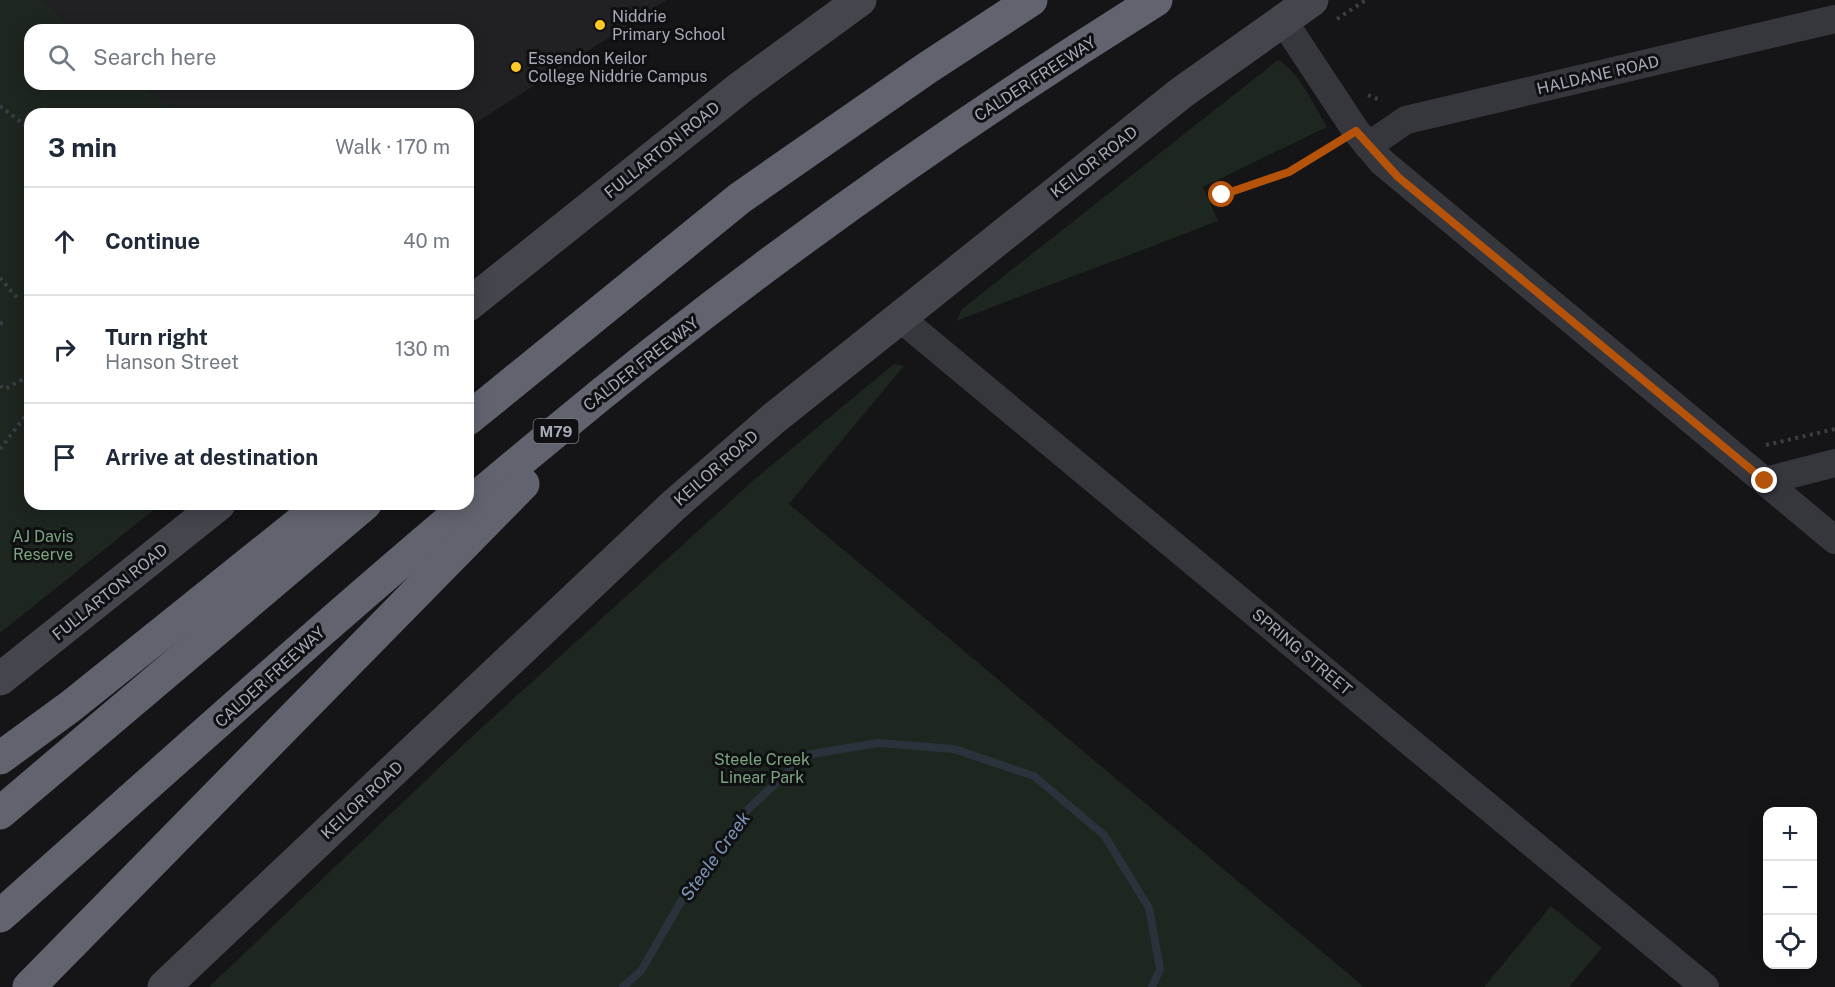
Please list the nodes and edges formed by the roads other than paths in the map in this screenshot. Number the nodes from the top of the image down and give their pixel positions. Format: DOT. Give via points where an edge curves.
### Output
graph roads {
  1 [pos="860,0"];
  2 [pos="1031,0"];
  3 [pos="1156,0"];
  4 [pos="1312,0"];
  5 [pos="1282,19"];
  6 [pos="1835,19"];
  7 [pos="1362,138"];
  8 [pos="740,198"];
  9 [pos="728,296"];
  10 [pos="474,300"];
  11 [pos="900,318"];
  12 [pos="474,387"];
  13 [pos="474,413"];
  14 [pos="1835,463"];
  15 [pos="1778,477"];
  16 [pos="474,499"];
  17 [pos="211,510"];
  18 [pos="316,510"];
  19 [pos="358,510"];
  20 [pos="462,510"];
  21 [pos="1835,540"];
  22 [pos="0,679"];
  23 [pos="0,758"];
  24 [pos="0,813"];
  25 [pos="0,916"];
  26 [pos="29,987"];
  27 [pos="164,987"];
  28 [pos="1705,987"];
  1 -- 10 [label="main road, FULLARTON ROAD" via="741,87"];
  2 -- 8 [label="highway"];
  3 -- 9 [label="highway, CALDER FREEWAY / M79" via="931,146"];
  4 -- 5 [label="main road, KEILOR ROAD"];
  5 -- 7 [label="street"];
  5 -- 11 [label="main road, KEILOR ROAD" via="1181,93"];
  6 -- 7 [label="street, HALDANE ROAD" via="1406,120"];
  7 -- 15 [label="street" via="1398,177"];
  8 -- 12 [label="highway" via="557,322"];
  8 -- 13 [label="highway"];
  9 -- 16 [label="highway, CALDER FREEWAY / M79"];
  9 -- 26 [label="highway" via="547,460"];
  11 -- 27 [label="main road, KEILOR ROAD" via="773,419 673,506"];
  11 -- 28 [label="street, SPRING STREET"];
  14 -- 15 [label="street"];
  15 -- 21 [label="street"];
  17 -- 22 [label="main road, FULLARTON ROAD"];
  18 -- 23 [label="highway"];
  19 -- 24 [label="highway"];
  20 -- 25 [label="highway, CALDER FREEWAY / M79"];
}
